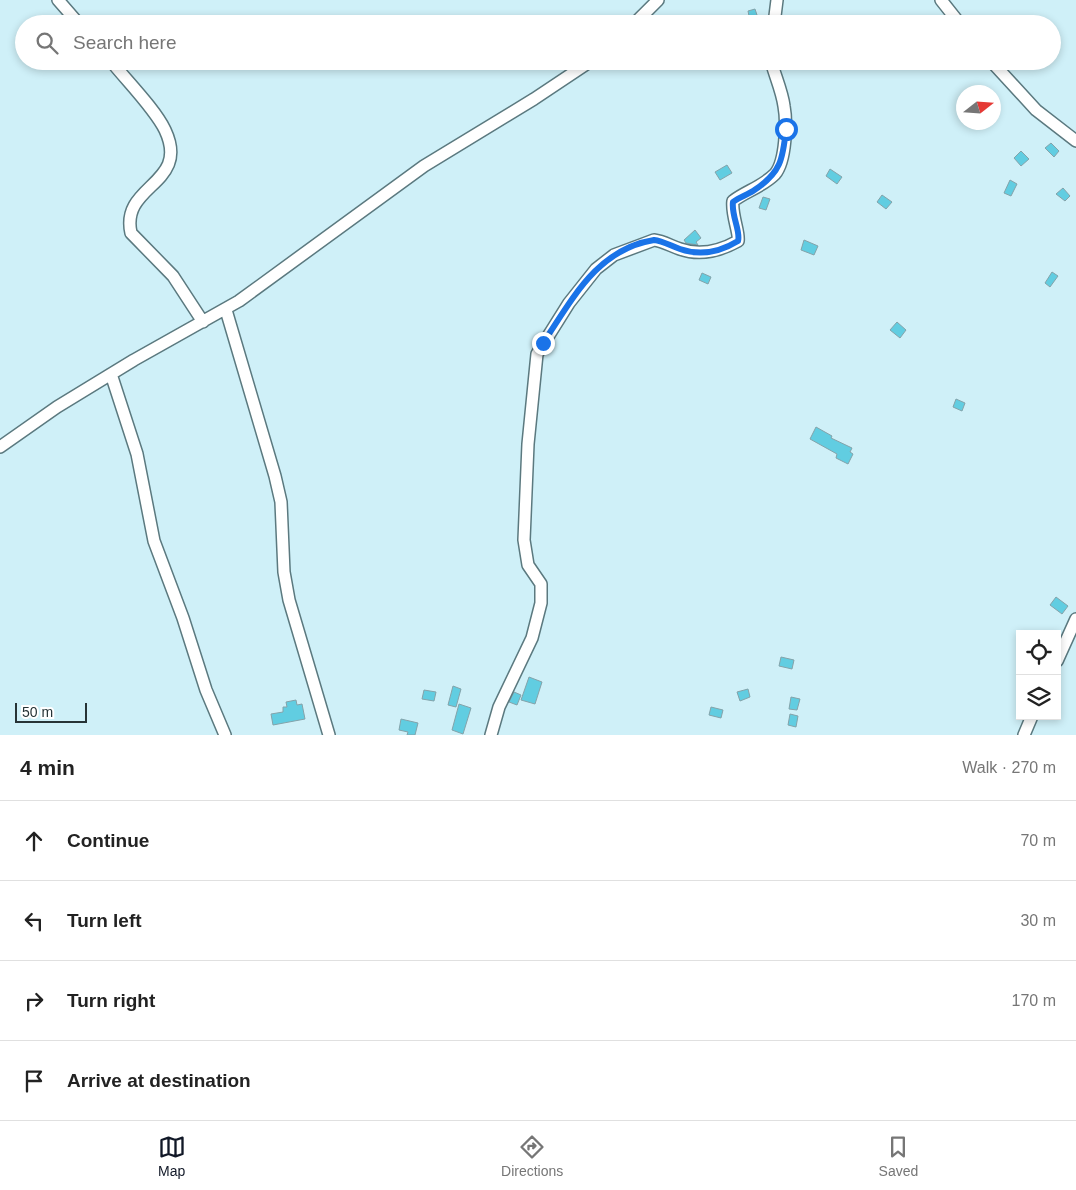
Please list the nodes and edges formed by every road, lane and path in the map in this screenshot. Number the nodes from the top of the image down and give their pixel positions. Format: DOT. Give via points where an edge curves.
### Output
graph roads {
  1 [pos="58,0"];
  2 [pos="658,0"];
  3 [pos="776,0"];
  4 [pos="941,0"];
  5 [pos="71,15"];
  6 [pos="643,15"];
  7 [pos="775,15"];
  8 [pos="953,15"];
  9 [pos="118,70"];
  10 [pos="578,70"];
  11 [pos="773,70"];
  12 [pos="1000,70"];
  13 [pos="1076,142"];
  14 [pos="226,310"];
  15 [pos="203,322"];
  16 [pos="111,374"];
  17 [pos="0,447"];
  18 [pos="1076,619"];
  19 [pos="1061,652"];
  20 [pos="1030,720"];
  21 [pos="225,735"];
  22 [pos="328,735"];
  23 [pos="491,735"];
  24 [pos="1024,735"];
  1 -- 5 [label="street"];
  2 -- 6 [label="street"];
  3 -- 7 [label="street"];
  4 -- 8 [label="street"];
  9 -- 15 [label="street" via="162,125 171,150 170,165 134,205 131,233 173,276"];
  10 -- 14 [label="street" via="424,166"];
  11 -- 23 [label="street" via="785,112 782,160 769,179 733,202 732,214 738,240 703,253 654,240 614,255 586,279 539,351 535,362 535,393 528,444 524,533 525,557 541,584 542,603 532,638 499,707"];
  12 -- 13 [label="street" via="1036,110"];
  14 -- 15 [label="street"];
  14 -- 22 [label="street" via="276,476 289,600"];
  15 -- 16 [label="street"];
  16 -- 17 [label="street"];
  16 -- 21 [label="street" via="137,454 157,550"];
  18 -- 19 [label="street"];
  20 -- 24 [label="street"];
}
